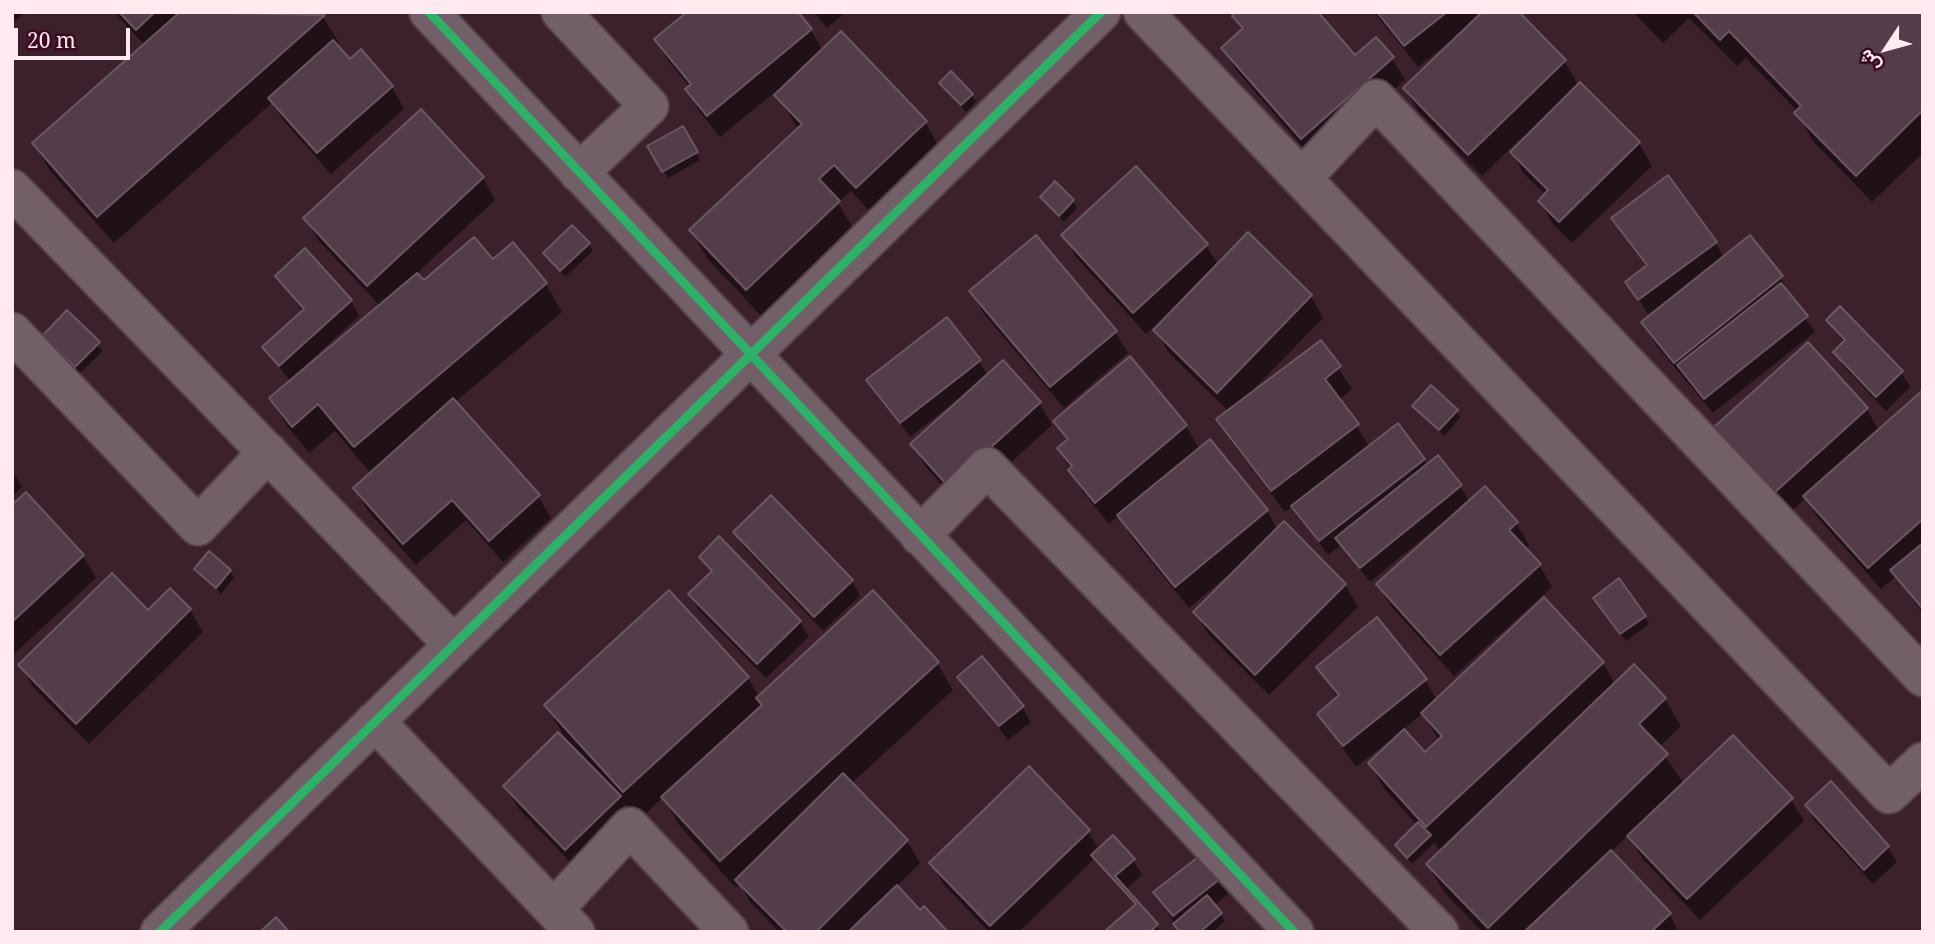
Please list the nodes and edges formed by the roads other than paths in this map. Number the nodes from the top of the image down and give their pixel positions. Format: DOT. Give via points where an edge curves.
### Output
graph roads {
  1 [pos="429,12"];
  2 [pos="561,12"];
  3 [pos="1101,12"];
  4 [pos="1143,12"];
  5 [pos="579,173"];
  6 [pos="1302,178"];
  7 [pos="12,189"];
  8 [pos="12,332"];
  9 [pos="750,356"];
  10 [pos="268,452"];
  11 [pos="920,536"];
  12 [pos="454,645"];
  13 [pos="1923,677"];
  14 [pos="375,721"];
  15 [pos="1923,762"];
  16 [pos="564,920"];
  17 [pos="160,932"];
  18 [pos="729,932"];
  19 [pos="1294,932"];
  20 [pos="1439,932"];
  1 -- 5 [label="street"];
  2 -- 5 [label="street" via="649,106"];
  3 -- 9 [label="street"];
  4 -- 6 [label="street"];
  5 -- 9 [label="street"];
  6 -- 13 [label="street" via="1376,99"];
  6 -- 15 [label="street" via="1889,794"];
  7 -- 10 [label="street"];
  8 -- 10 [label="street" via="198,526"];
  9 -- 11 [label="street"];
  9 -- 12 [label="street"];
  10 -- 12 [label="street"];
  11 -- 19 [label="street"];
  11 -- 20 [label="street" via="987,467"];
  12 -- 14 [label="street"];
  14 -- 16 [label="street"];
  14 -- 17 [label="street"];
  16 -- 18 [label="street" via="630,827"];
}
